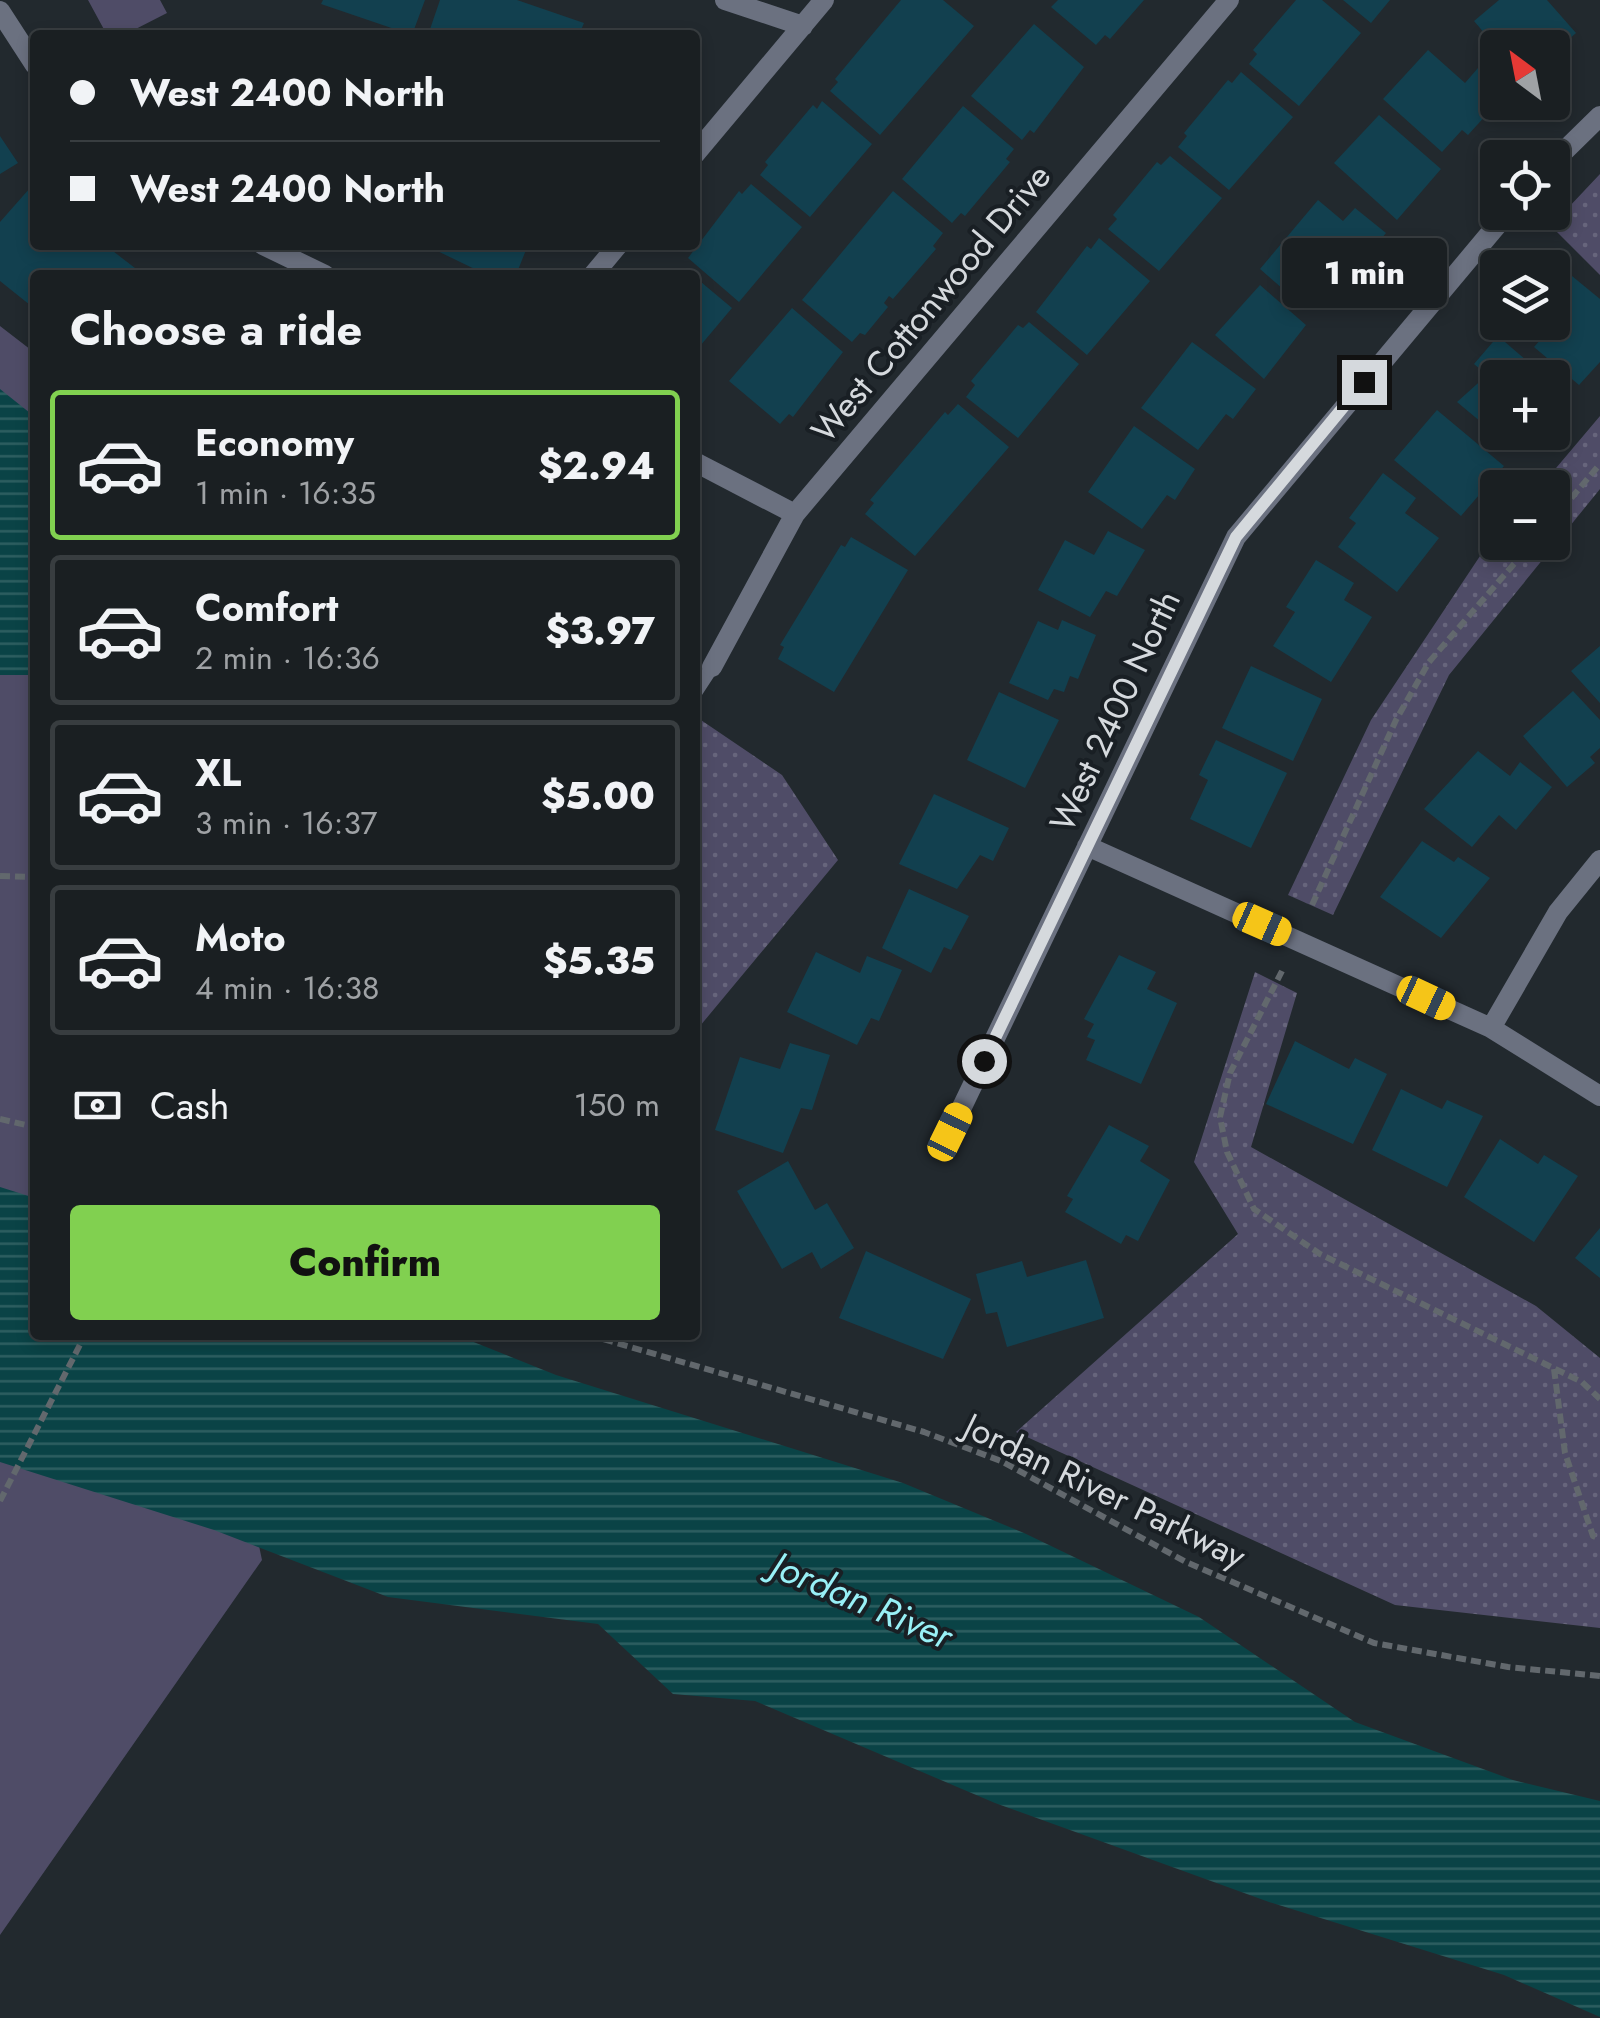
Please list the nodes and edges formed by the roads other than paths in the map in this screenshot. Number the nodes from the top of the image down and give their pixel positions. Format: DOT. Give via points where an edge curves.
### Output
graph roads {
  1 [pos="725,0"];
  2 [pos="824,0"];
  3 [pos="1229,0"];
  4 [pos="0,11"];
  5 [pos="803,26"];
  6 [pos="30,57"];
  7 [pos="1600,116"];
  8 [pos="1570,145"];
  9 [pos="700,148"];
  10 [pos="1493,230"];
  11 [pos="273,250"];
  12 [pos="614,250"];
  13 [pos="315,270"];
  14 [pos="597,270"];
  15 [pos="700,465"];
  16 [pos="795,514"];
  17 [pos="712,668"];
  18 [pos="700,686"];
  19 [pos="1088,846"];
  20 [pos="1600,860"];
  21 [pos="1491,1028"];
  22 [pos="1600,1096"];
  23 [pos="950,1132"];
  1 -- 5 [label="street"];
  2 -- 5 [label="street"];
  3 -- 16 [label="street, West Cottonwood Drive"];
  4 -- 6 [label="street"];
  5 -- 9 [label="street"];
  7 -- 8 [label="street"];
  10 -- 19 [label="street, West 2400 North" via="1236,537"];
  11 -- 13 [label="street"];
  12 -- 14 [label="street"];
  15 -- 16 [label="street"];
  16 -- 17 [label="street, West Cottonwood Drive"];
  17 -- 18 [label="lane"];
  19 -- 21 [label="street"];
  19 -- 23 [label="street, West 2400 North"];
  20 -- 21 [label="street" via="1558,912"];
  21 -- 22 [label="street"];
}
